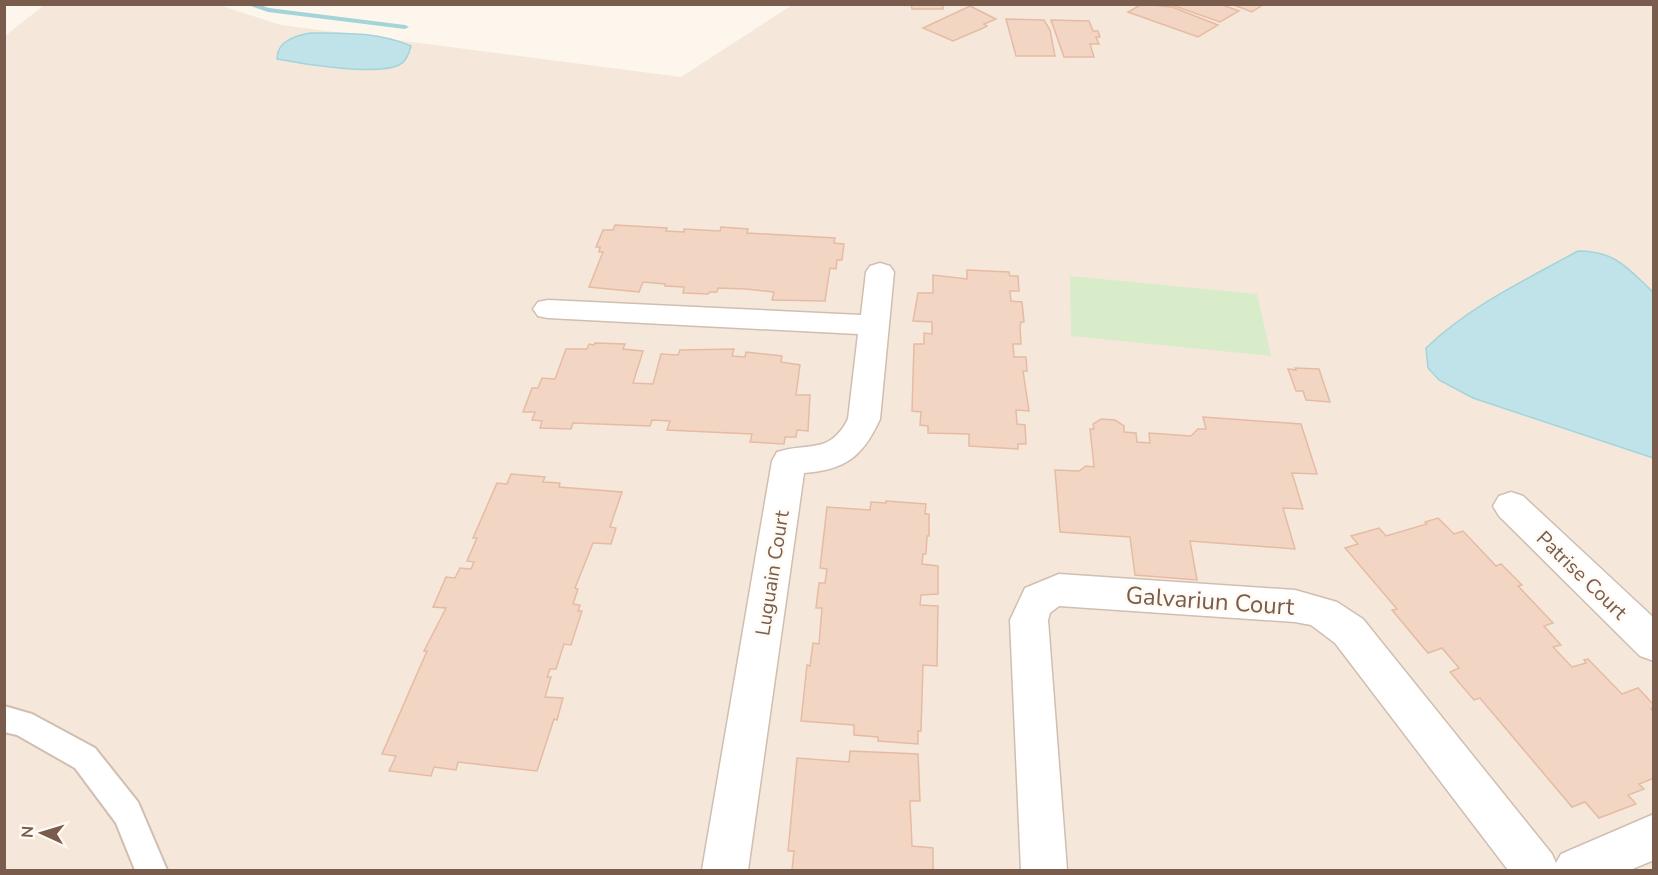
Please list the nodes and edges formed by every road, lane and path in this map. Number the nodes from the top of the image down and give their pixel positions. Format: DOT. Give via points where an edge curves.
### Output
graph roads {
  1 [pos="880,272"];
  2 [pos="548,309"];
  3 [pos="874,325"];
  4 [pos="1511,506"];
  5 [pos="1653,644"];
  6 [pos="4,718"];
  7 [pos="1653,837"];
  8 [pos="151,870"];
  9 [pos="725,870"];
  10 [pos="1044,870"];
  11 [pos="1536,870"];
  12 [pos="1576,870"];
  1 -- 3 [label="street, Luguain Court"];
  2 -- 3 [label="street"];
  3 -- 9 [label="street, Luguain Court" via="864,419 859,430 849,445 833,457 815,462 789,461"];
  4 -- 5 [label="street, Patrise Court"];
  6 -- 8 [label="lane" via="22,723 85,758 127,813"];
  7 -- 12 [label="street"];
  10 -- 11 [label="street, Galvariun Court" via="1029,620 1033,604 1043,595 1059,590 1320,610 1349,631"];
}
